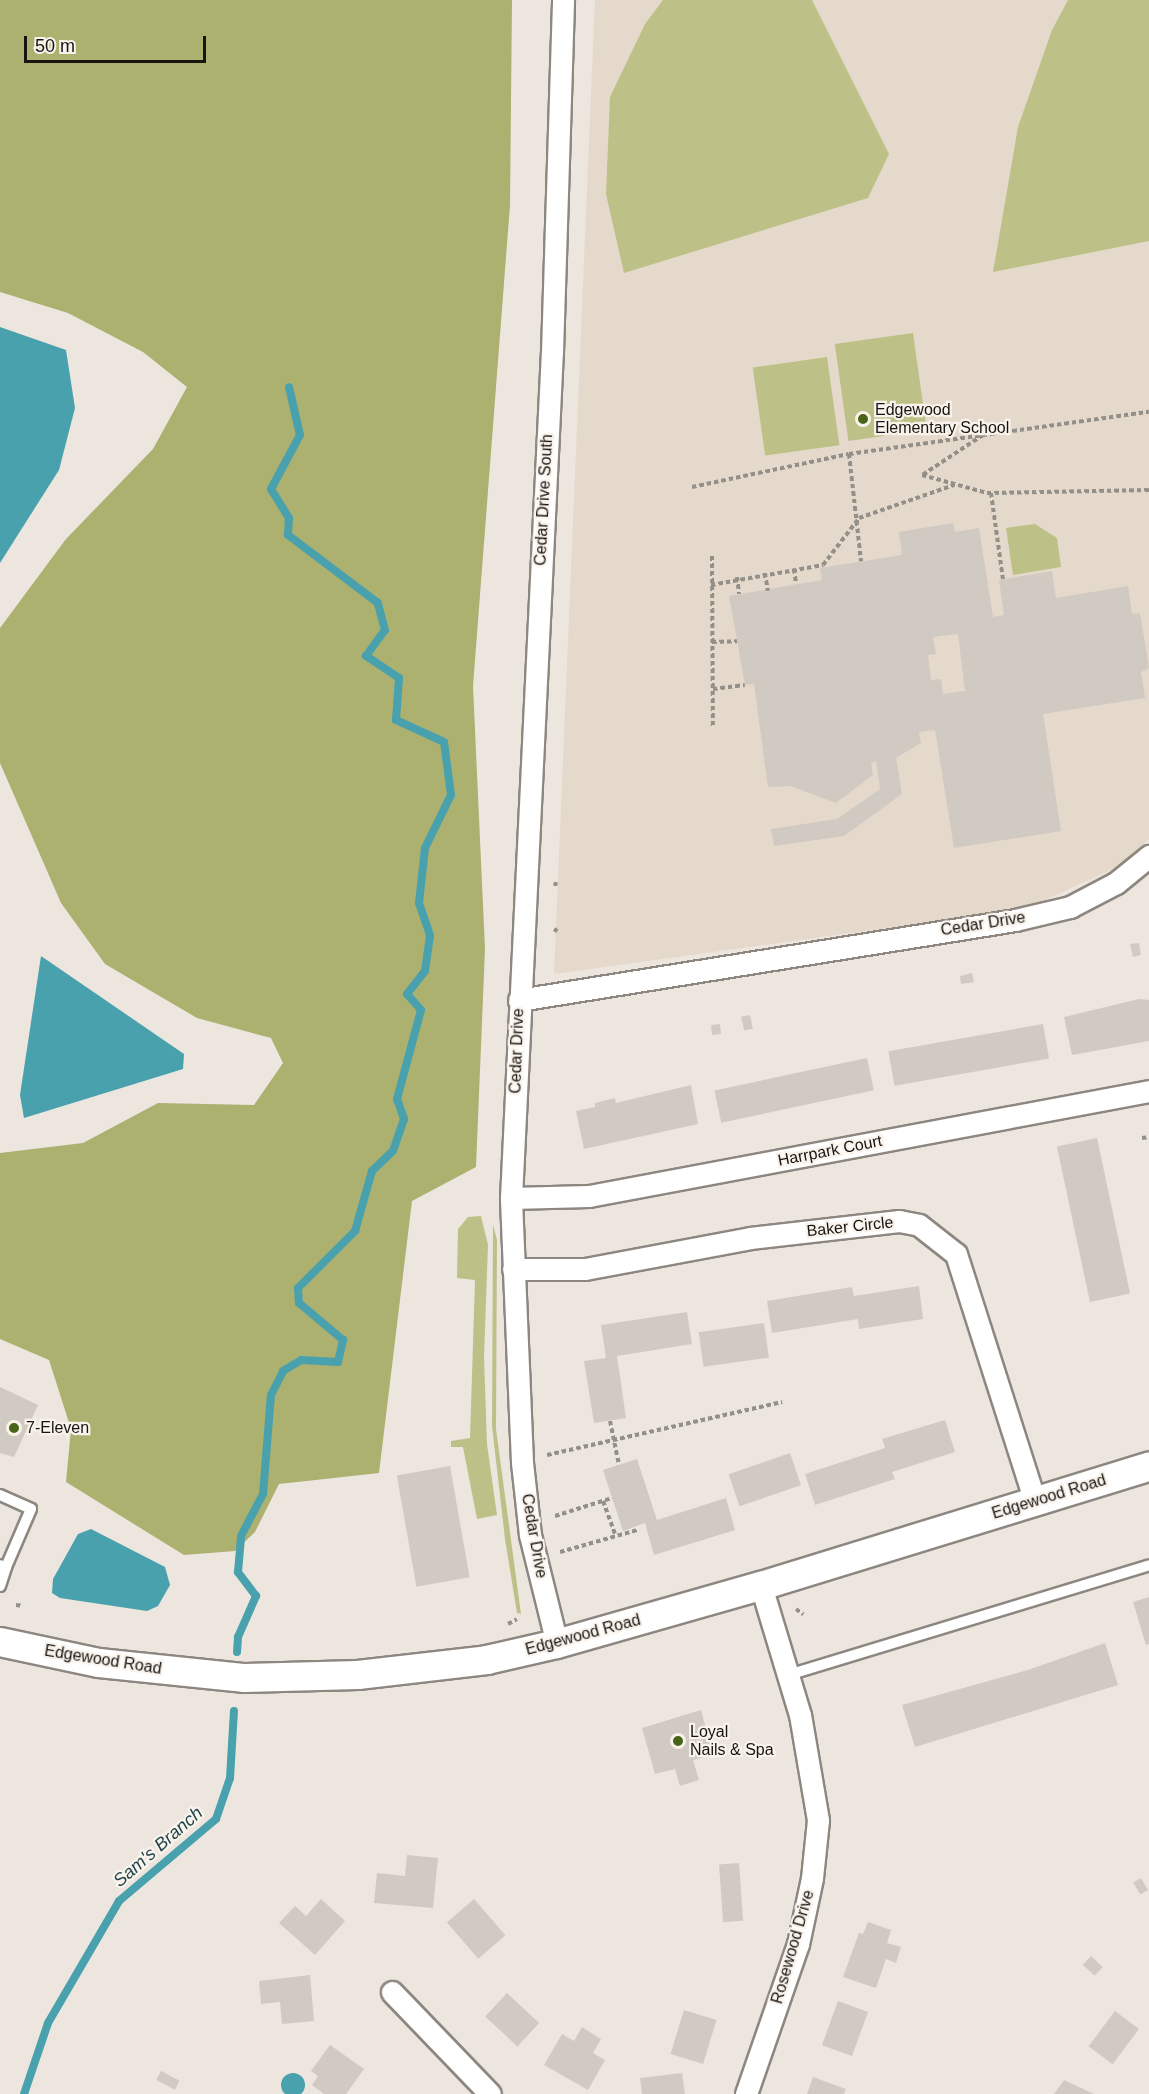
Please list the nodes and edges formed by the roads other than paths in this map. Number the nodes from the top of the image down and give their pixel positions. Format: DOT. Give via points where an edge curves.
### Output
graph roads {
  1 [pos="563,0"];
  2 [pos="1149,856"];
  3 [pos="519,1000"];
  4 [pos="1149,1093"];
  5 [pos="511,1198"];
  6 [pos="513,1269"];
  7 [pos="1149,1467"];
  8 [pos="0,1495"];
  9 [pos="1035,1502"];
  10 [pos="1149,1565"];
  11 [pos="3,1566"];
  12 [pos="0,1586"];
  13 [pos="761,1586"];
  14 [pos="0,1642"];
  15 [pos="557,1644"];
  16 [pos="788,1675"];
  17 [pos="392,1992"];
  18 [pos="490,2094"];
  19 [pos="746,2094"];
  1 -- 3 [label="street, Cedar Drive South" via="553,329"];
  2 -- 3 [label="street, Cedar Drive" via="1116,883 1070,907 1015,920"];
  3 -- 5 [label="street, Cedar Drive"];
  4 -- 5 [label="street, Harrpark Court" via="580,1197"];
  5 -- 6 [label="street, Cedar Drive"];
  6 -- 9 [label="street, Baker Circle" via="585,1269 750,1238 898,1221 919,1226 956,1254"];
  6 -- 15 [label="street, Cedar Drive" via="523,1473 530,1535"];
  7 -- 9 [label="main road, Edgewood Road"];
  8 -- 11 [label="lane" via="31,1509"];
  9 -- 13 [label="main road, Edgewood Road"];
  10 -- 16 [label="lane"];
  11 -- 12 [label="lane"];
  13 -- 15 [label="main road, Edgewood Road"];
  13 -- 16 [label="street, Rosewood Drive"];
  14 -- 15 [label="main road, Edgewood Road" via="99,1663 245,1678 358,1675 487,1659"];
  16 -- 19 [label="street, Rosewood Drive" via="811,1761 818,1820 812,1878 798,1944"];
  17 -- 18 [label="street"];
}
